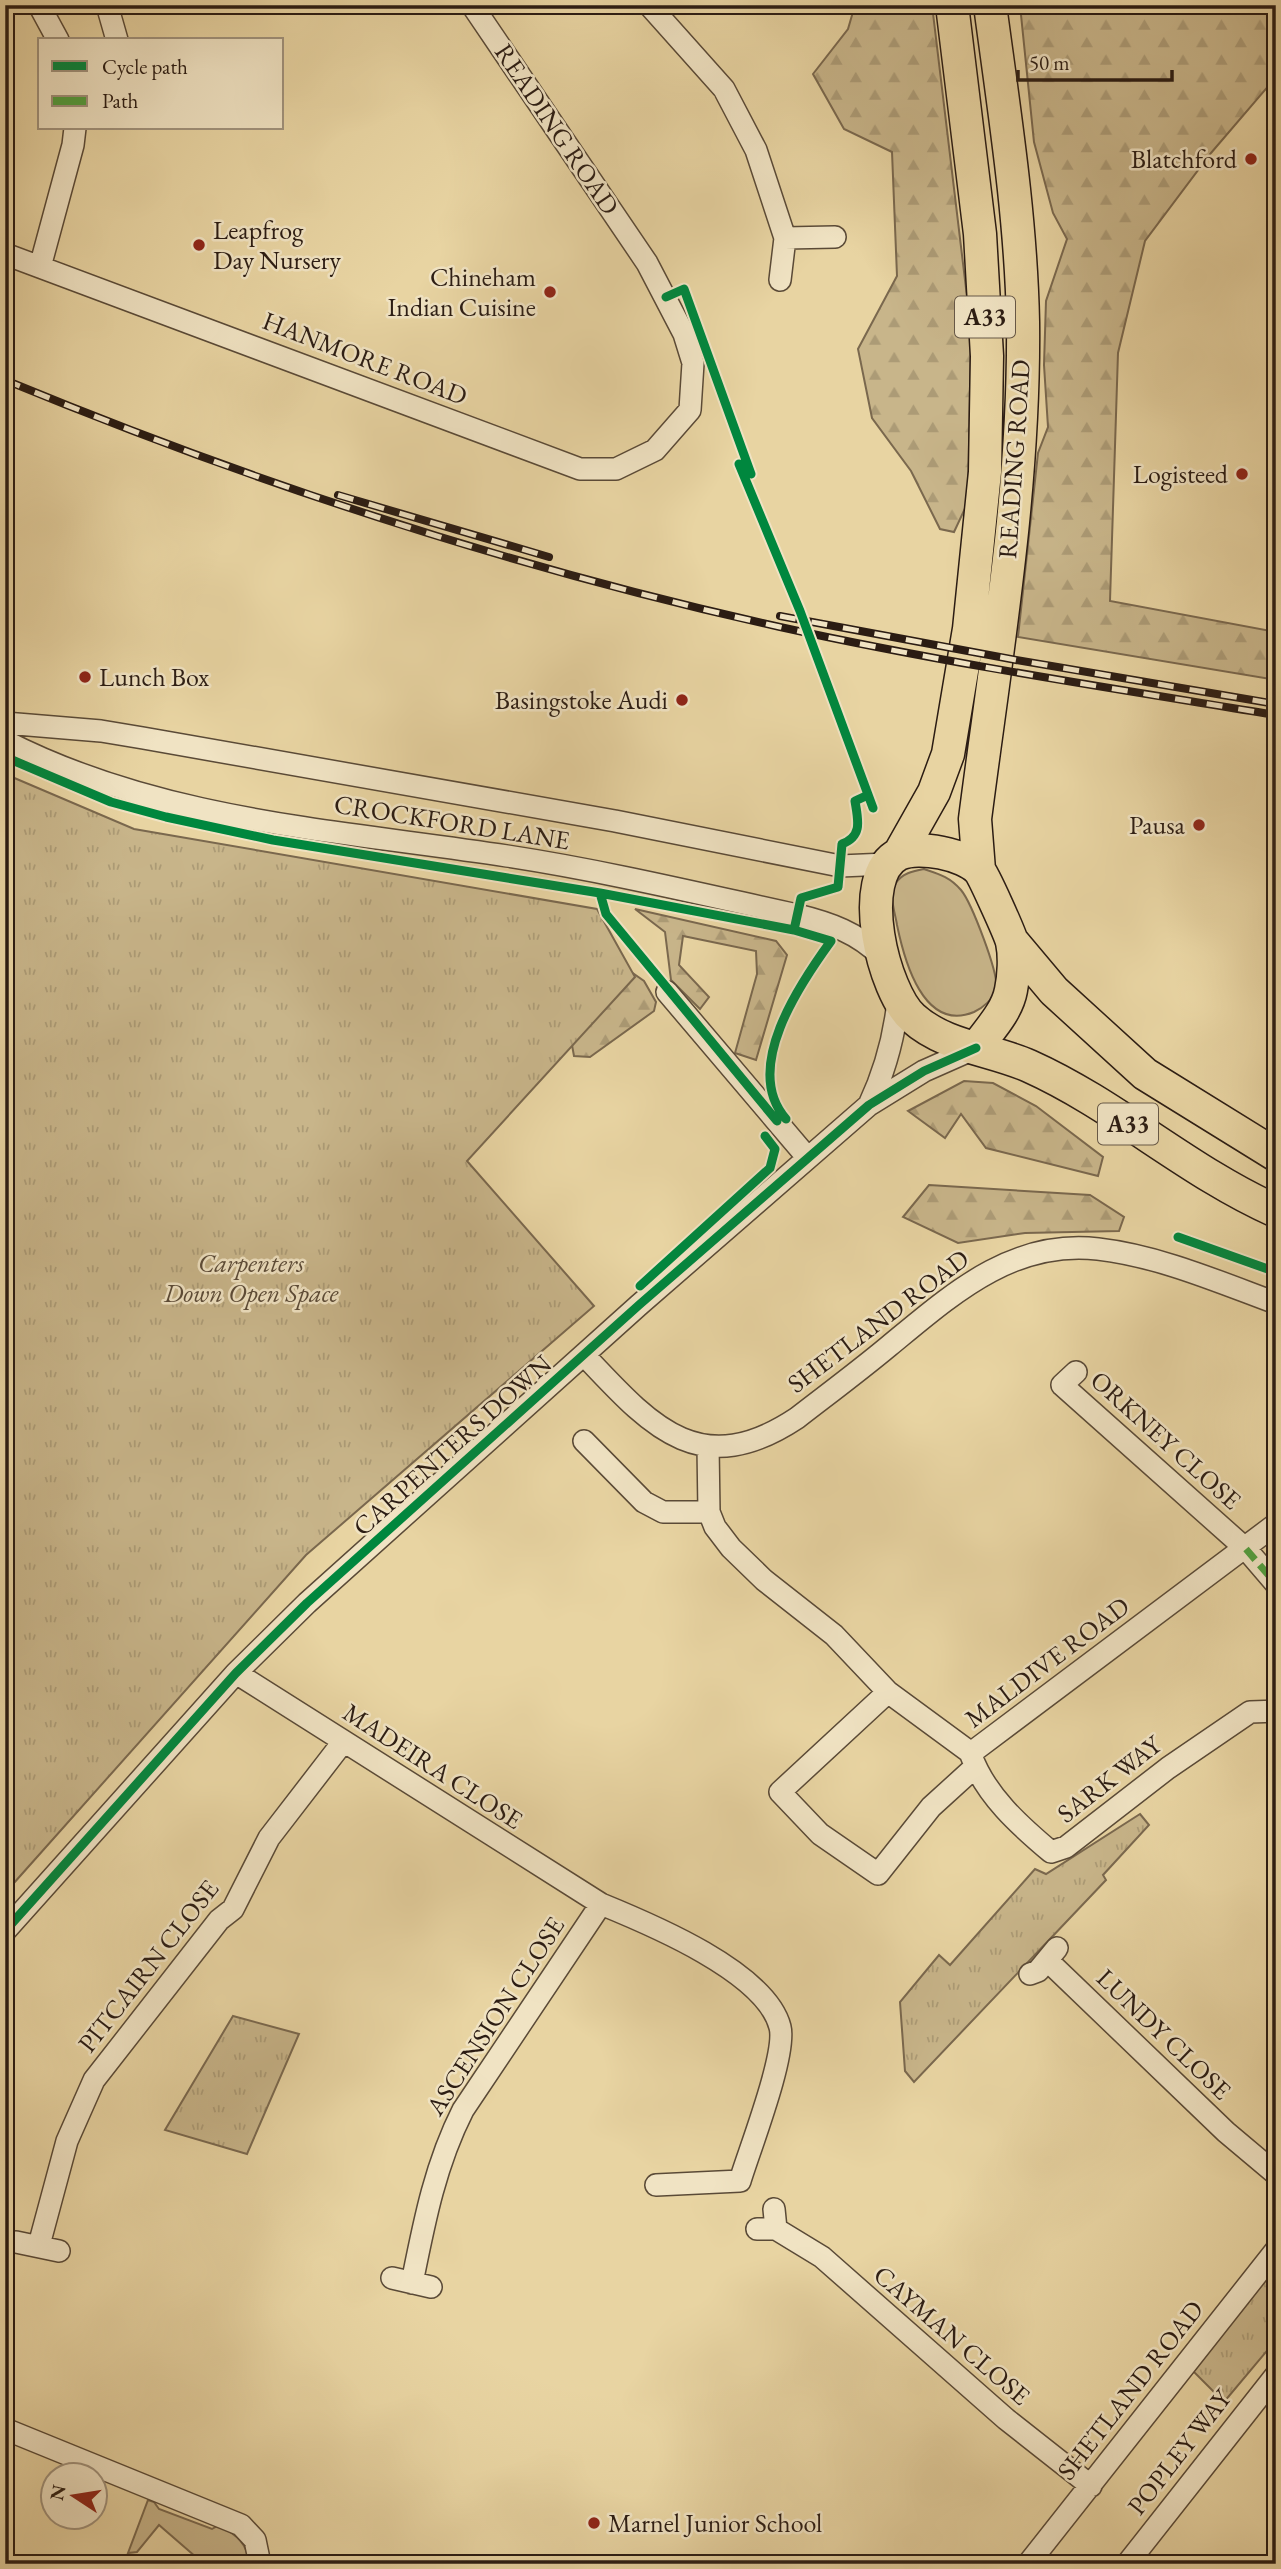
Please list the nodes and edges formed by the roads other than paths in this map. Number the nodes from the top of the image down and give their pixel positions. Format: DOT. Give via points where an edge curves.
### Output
graph roads {
  1 [pos="39,5"];
  2 [pos="107,5"];
  3 [pos="472,5"];
  4 [pos="649,5"];
  5 [pos="952,5"];
  6 [pos="990,5"];
  7 [pos="57,38"];
  8 [pos="116,38"];
  9 [pos="74,130"];
  10 [pos="835,237"];
  11 [pos="785,238"];
  12 [pos="5,254"];
  13 [pos="40,267"];
  14 [pos="780,280"];
  15 [pos="690,410"];
  16 [pos="5,723"];
  17 [pos="5,741"];
  18 [pos="893,859"];
  19 [pos="979,870"];
  20 [pos="1012,941"];
  21 [pos="886,961"];
  22 [pos="667,992"];
  23 [pos="898,1001"];
  24 [pos="976,1048"];
  25 [pos="869,1105"];
  26 [pos="1276,1155"];
  27 [pos="807,1157"];
  28 [pos="1276,1211"];
  29 [pos="1276,1303"];
  30 [pos="584,1355"];
  31 [pos="1076,1372"];
  32 [pos="584,1436"];
  33 [pos="708,1446"];
  34 [pos="709,1512"];
  35 [pos="1276,1524"];
  36 [pos="1246,1549"];
  37 [pos="1276,1584"];
  38 [pos="236,1673"];
  39 [pos="888,1692"];
  40 [pos="1276,1712"];
  41 [pos="343,1742"];
  42 [pos="973,1760"];
  43 [pos="601,1904"];
  44 [pos="5,1931"];
  45 [pos="1030,1974"];
  46 [pos="1276,2174"];
  47 [pos="656,2185"];
  48 [pos="769,2222"];
  49 [pos="16,2242"];
  50 [pos="1276,2250"];
  51 [pos="411,2283"];
  52 [pos="1276,2375"];
  53 [pos="5,2429"];
  54 [pos="1091,2486"];
  55 [pos="260,2564"];
  56 [pos="1028,2564"];
  57 [pos="1127,2564"];
  1 -- 7 [label="street"];
  2 -- 8 [label="street"];
  3 -- 15 [label="street, READING ROAD" via="659,285 693,363"];
  4 -- 11 [label="street" via="724,89 755,150"];
  5 -- 18 [label="highway, READING ROAD / A33" via="981,234 987,356 985,472 969,629 948,754 934,792"];
  6 -- 19 [label="highway, READING ROAD / A33" via="1023,322 1018,471 975,819"];
  9 -- 13 [label="street"];
  10 -- 11 [label="street"];
  11 -- 14 [label="street"];
  12 -- 13 [label="street, HANMORE ROAD"];
  13 -- 15 [label="street, HANMORE ROAD" via="580,469 616,469 632,463 655,450"];
  16 -- 18 [label="street, CROCKFORD LANE" via="102,731 616,813 840,866"];
  17 -- 21 [label="street, CROCKFORD LANE" via="139,796 277,824 509,856 816,919 864,940"];
  18 -- 19 [label="highway" via="938,851"];
  18 -- 21 [label="highway, A33" via="874,898"];
  19 -- 20 [label="highway, A33"];
  20 -- 24 [label="highway, A33" via="1011,991 1000,1017"];
  20 -- 26 [label="highway, A33" via="1054,991 1144,1074"];
  21 -- 23 [label="highway, A33"];
  22 -- 27 [label="street"];
  23 -- 24 [label="highway, A33" via="930,1031"];
  23 -- 25 [label="street, CARPENTERS DOWN" via="894,1039"];
  24 -- 25 [label="street, CARPENTERS DOWN" via="924,1071"];
  24 -- 28 [label="highway, A33" via="1041,1073 1237,1194"];
  25 -- 27 [label="street, CARPENTERS DOWN"];
  27 -- 30 [label="street, CARPENTERS DOWN"];
  29 -- 33 [label="street, SHETLAND ROAD" via="1163,1264 1097,1249 1020,1257 982,1273 951,1295 775,1433 748,1444"];
  30 -- 33 [label="street, SHETLAND ROAD" via="652,1424 680,1440"];
  30 -- 38 [label="street, CARPENTERS DOWN" via="307,1603"];
  31 -- 36 [label="street, ORKNEY CLOSE" via="1062,1385"];
  32 -- 34 [label="street" via="645,1502 663,1512"];
  33 -- 34 [label="street, MALDIVE ROAD"];
  34 -- 39 [label="street, MALDIVE ROAD" via="731,1548 834,1635"];
  35 -- 36 [label="street, MALDIVE ROAD"];
  36 -- 37 [label="street"];
  36 -- 42 [label="street, MALDIVE ROAD"];
  38 -- 41 [label="street, MADEIRA CLOSE"];
  38 -- 44 [label="street, CARPENTERS DOWN"];
  39 -- 42 [label="street, MALDIVE ROAD"];
  39 -- 42 [label="street" via="780,1792 820,1834 878,1874"];
  40 -- 42 [label="street, SARK WAY" via="1250,1712 1066,1847 1051,1852 1013,1820"];
  41 -- 43 [label="street, MADEIRA CLOSE"];
  41 -- 49 [label="street, PITCAIRN CLOSE" via="269,1838 233,1909 219,1920 94,2080 67,2141 49,2248"];
  43 -- 47 [label="street, MADEIRA CLOSE" via="662,1929 758,1989 780,2028 774,2077 740,2181"];
  43 -- 51 [label="street, ASCENSION CLOSE" via="451,2133 426,2211"];
  45 -- 46 [label="street, LUNDY CLOSE" via="1052,1954 1226,2132"];
  48 -- 54 [label="street, CAYMAN CLOSE" via="822,2257 1006,2419"];
  50 -- 54 [label="street, SHETLAND ROAD"];
  52 -- 57 [label="street, POPLEY WAY"];
  53 -- 55 [label="street" via="241,2525 255,2540"];
  54 -- 56 [label="street, SHETLAND ROAD"];
}
